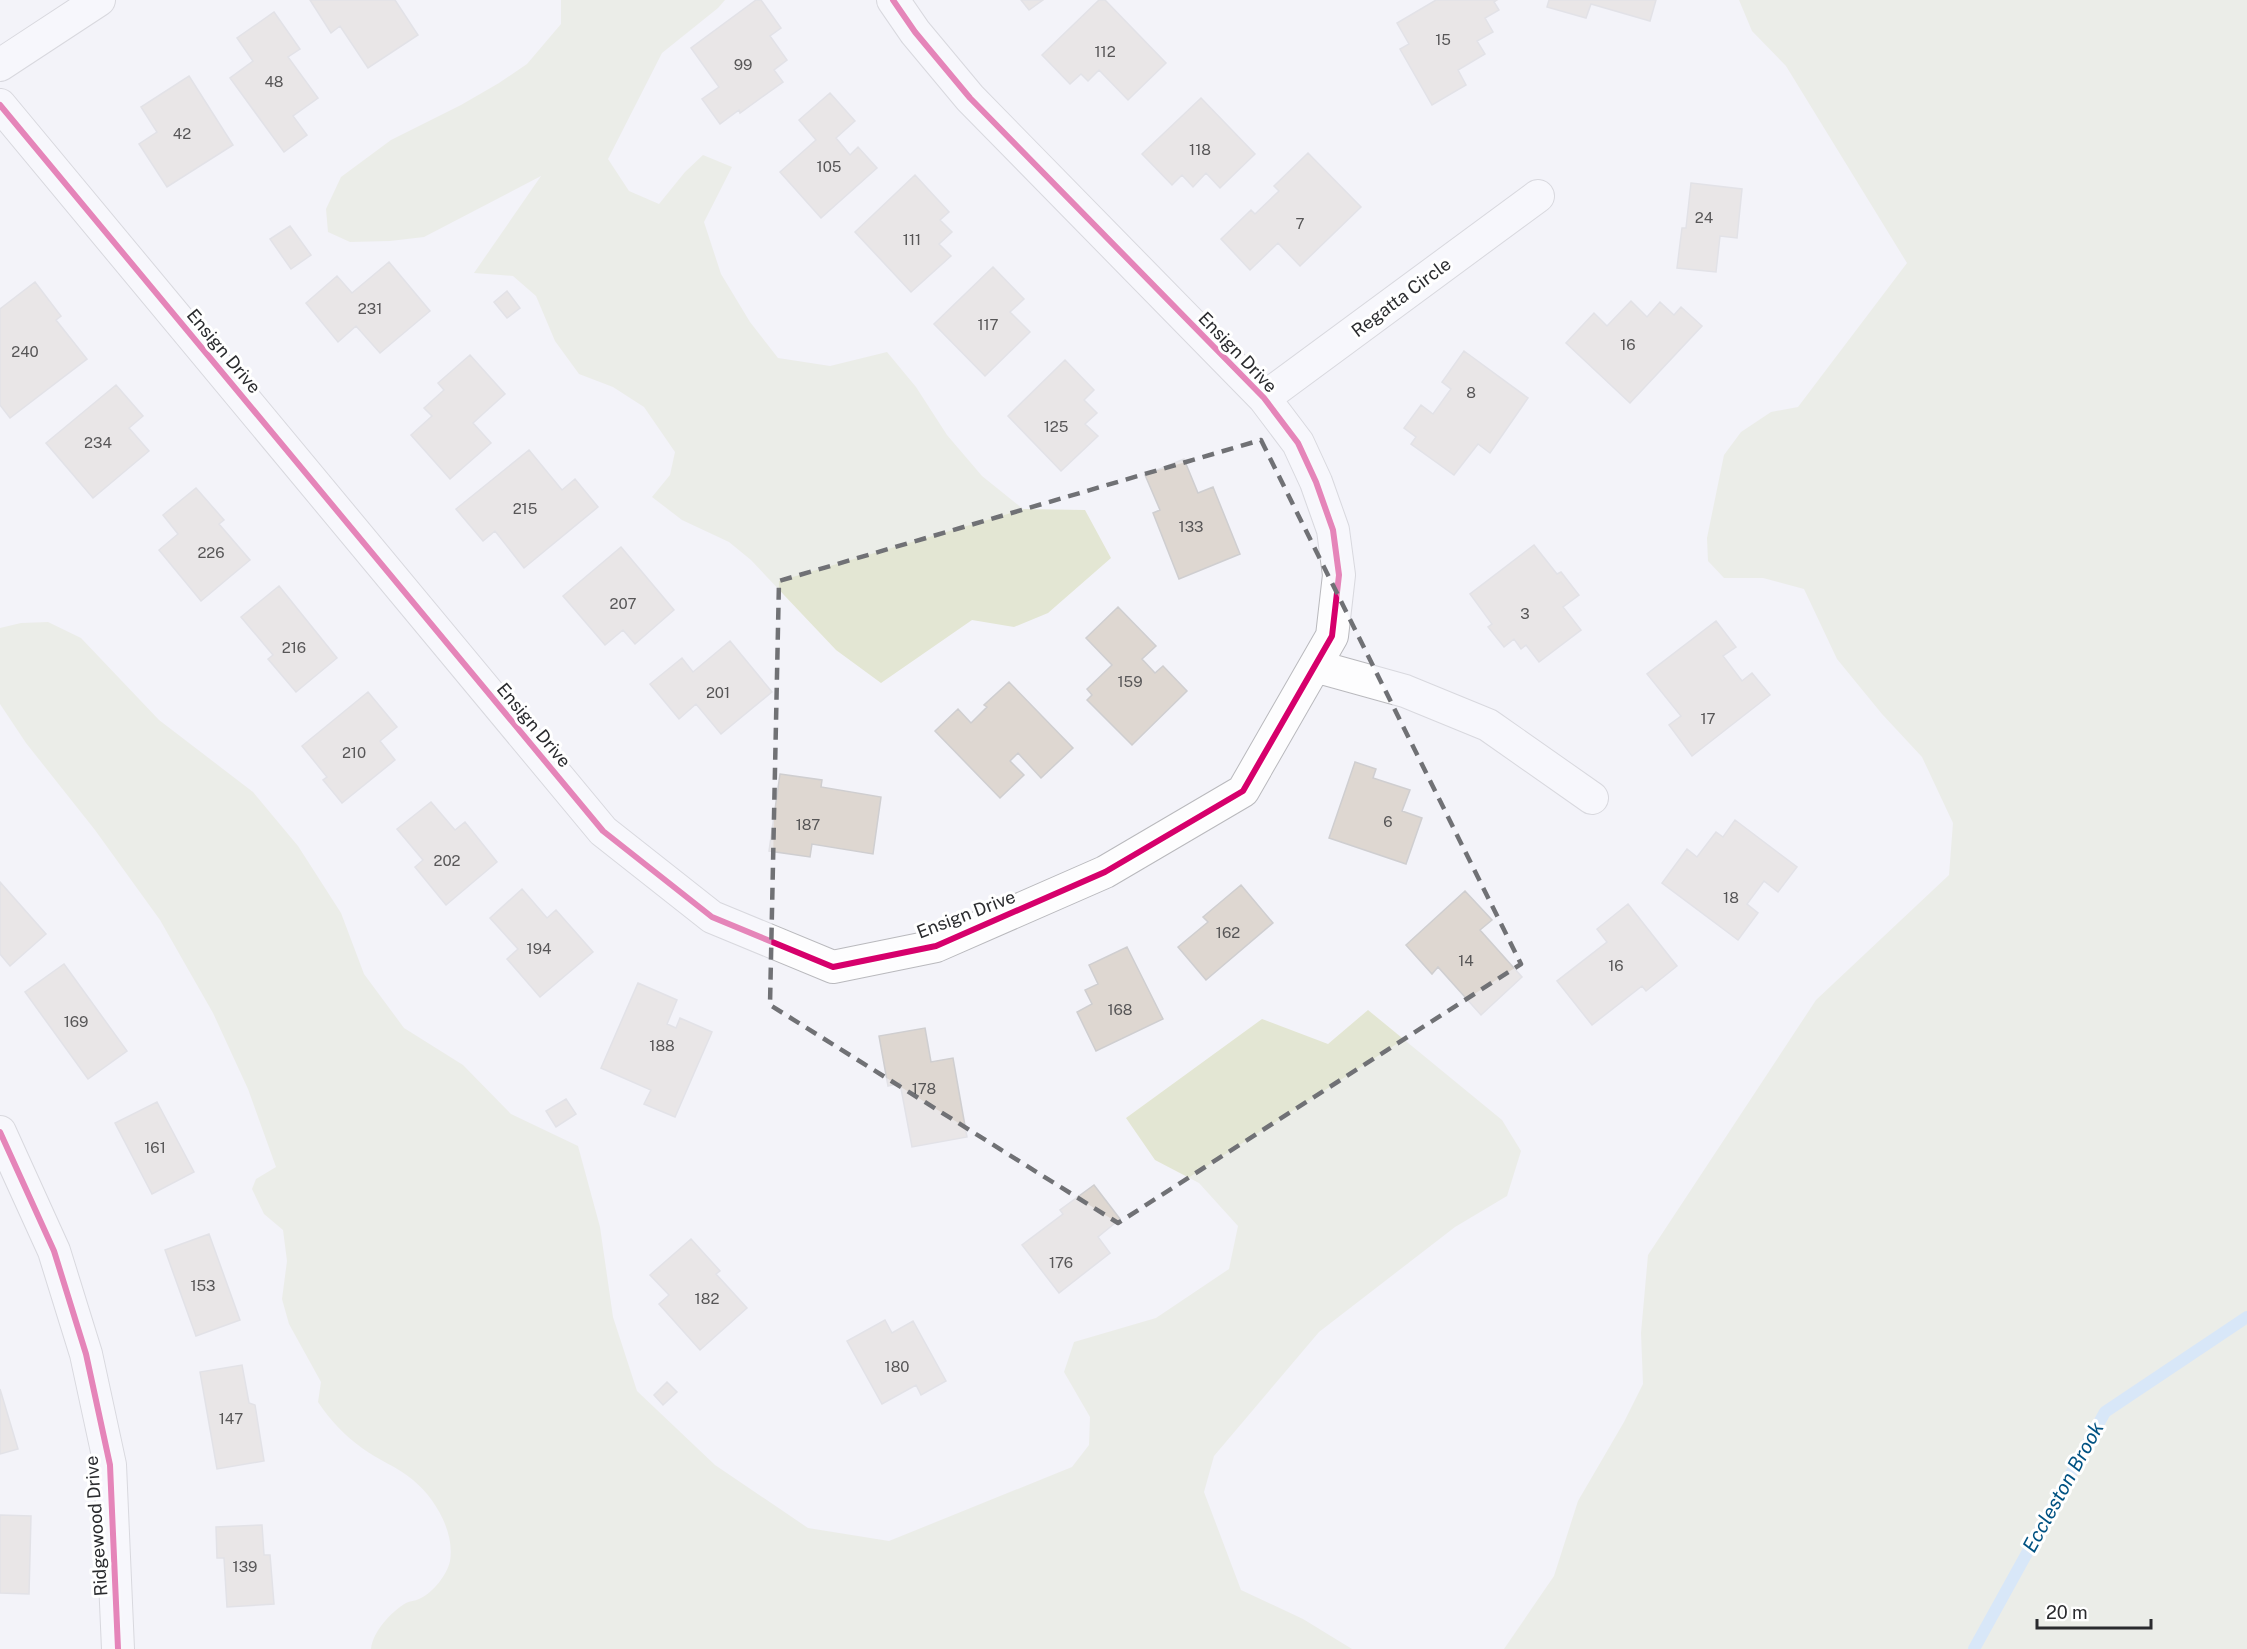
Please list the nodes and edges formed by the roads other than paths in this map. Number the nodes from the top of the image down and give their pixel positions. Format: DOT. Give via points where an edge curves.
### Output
graph roads {
  1 [pos="99,0"];
  2 [pos="892,0"];
  3 [pos="0,64"];
  4 [pos="0,105"];
  5 [pos="1538,196"];
  6 [pos="1264,398"];
  7 [pos="1315,666"];
  8 [pos="1592,798"];
  9 [pos="0,1132"];
  10 [pos="118,1649"];
  1 -- 3 [label="street"];
  2 -- 6 [label="street, Ensign Drive" via="970,98"];
  4 -- 7 [label="street, Ensign Drive" via="603,831 712,917 833,967 936,946 1105,872 1243,791"];
  5 -- 6 [label="street, Regatta Circle"];
  6 -- 7 [label="street, Ensign Drive" via="1298,443 1333,530 1339,575 1332,636"];
  7 -- 8 [label="street" via="1405,691 1488,725"];
  9 -- 10 [label="street, Ridgewood Drive" via="54,1251 86,1353 110,1465"];
}
